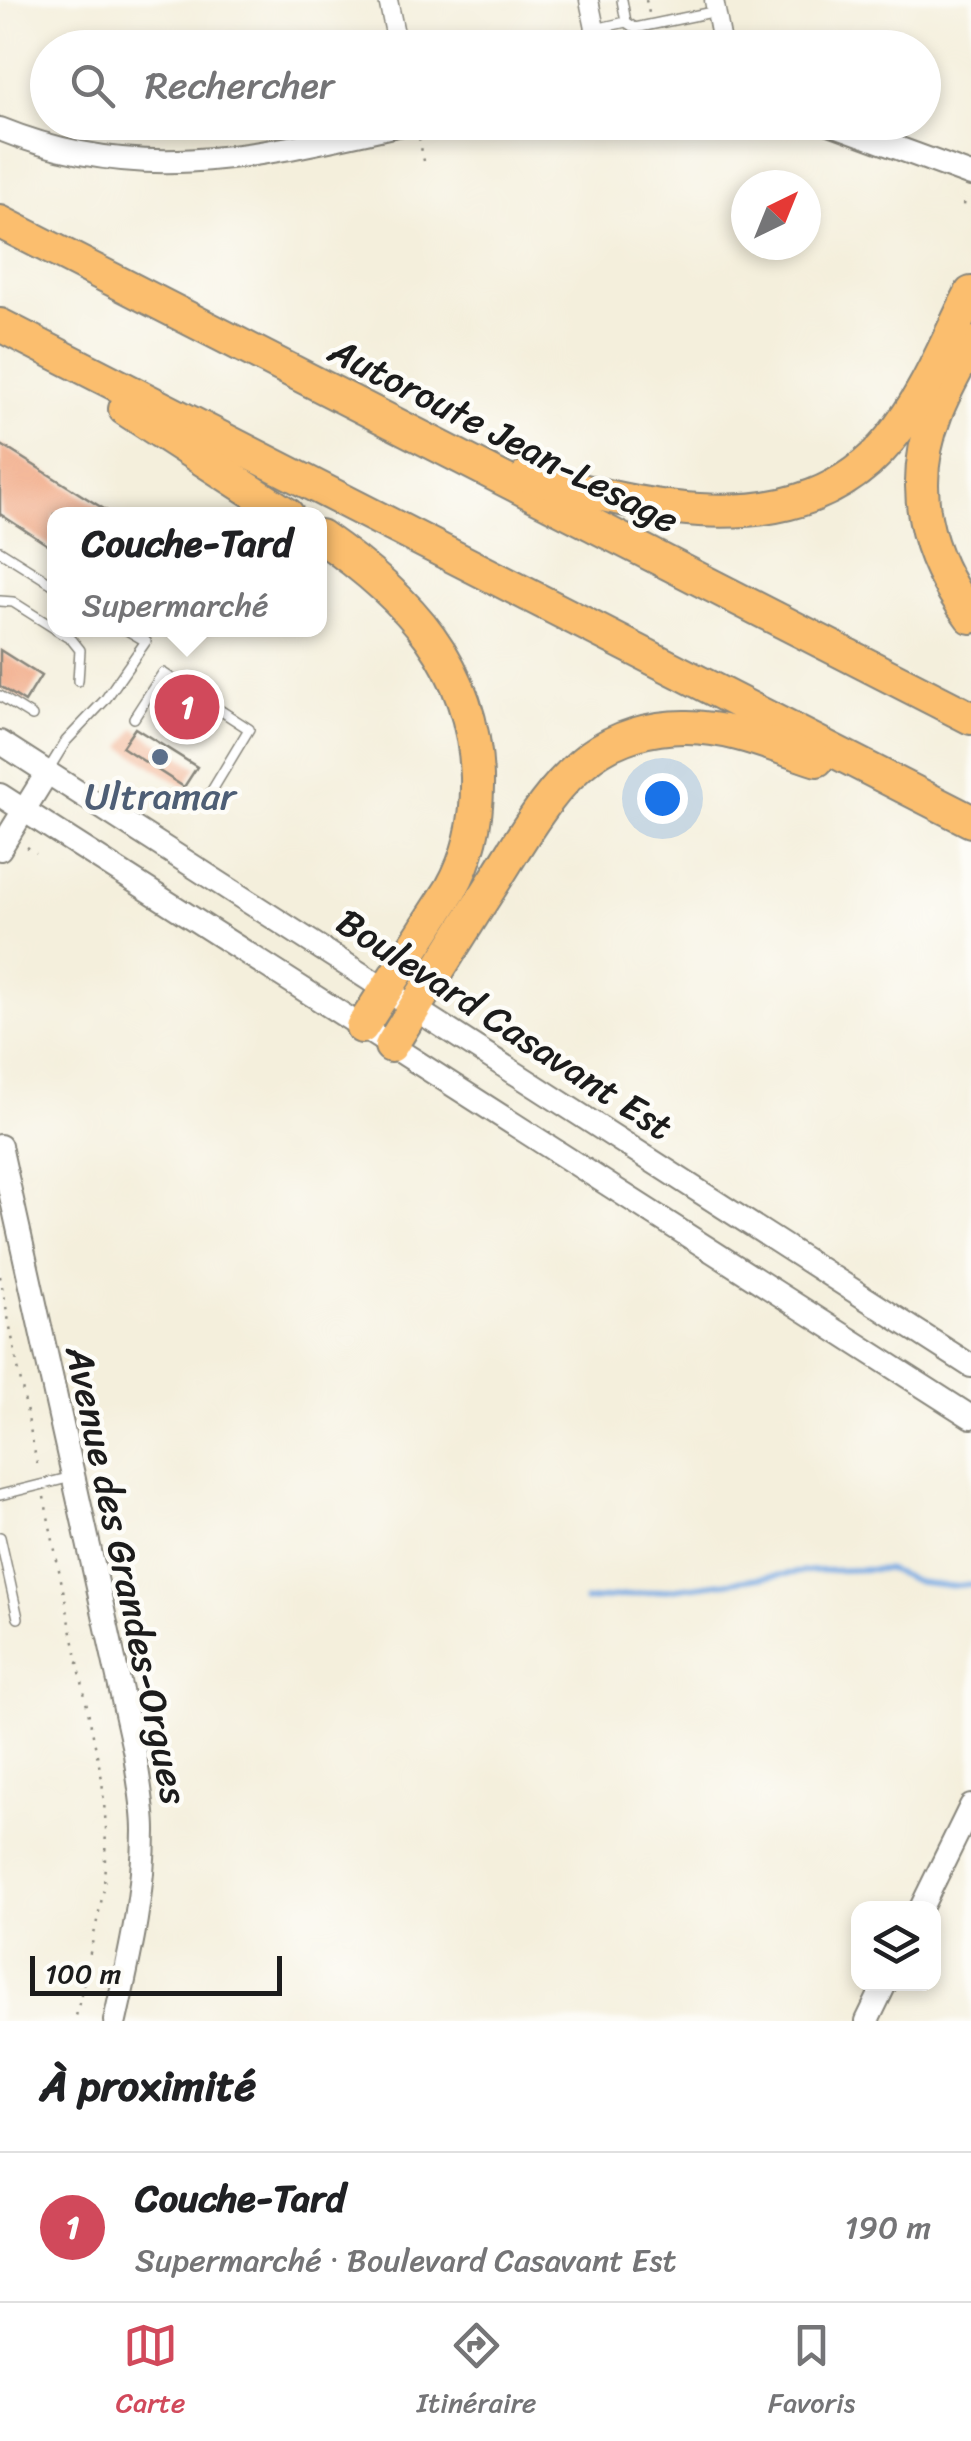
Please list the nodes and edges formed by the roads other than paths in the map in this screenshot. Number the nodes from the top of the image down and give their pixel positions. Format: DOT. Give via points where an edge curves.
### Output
graph roads {
  1 [pos="388,0"];
  2 [pos="589,0"];
  3 [pos="622,0"];
  4 [pos="715,5"];
  5 [pos="626,22"];
  6 [pos="394,30"];
  7 [pos="595,30"];
  8 [pos="612,30"];
  9 [pos="720,30"];
  10 [pos="0,128"];
  11 [pos="30,140"];
  12 [pos="31,140"];
  13 [pos="336,140"];
  14 [pos="876,140"];
  15 [pos="971,175"];
  16 [pos="0,222"];
  17 [pos="971,293"];
  18 [pos="0,326"];
  19 [pos="971,343"];
  20 [pos="462,458"];
  21 [pos="276,507"];
  22 [pos="327,541"];
  23 [pos="0,551"];
  24 [pos="47,580"];
  25 [pos="0,601"];
  26 [pos="971,617"];
  27 [pos="47,624"];
  28 [pos="67,637"];
  29 [pos="139,637"];
  30 [pos="78,680"];
  31 [pos="0,696"];
  32 [pos="32,716"];
  33 [pos="134,718"];
  34 [pos="971,718"];
  35 [pos="0,742"];
  36 [pos="47,773"];
  37 [pos="0,795"];
  38 [pos="923,796"];
  39 [pos="205,802"];
  40 [pos="24,810"];
  41 [pos="971,821"];
  42 [pos="0,849"];
  43 [pos="386,990"];
  44 [pos="414,1008"];
  45 [pos="362,1027"];
  46 [pos="391,1046"];
  47 [pos="0,1146"];
  48 [pos="6,1207"];
  49 [pos="971,1366"];
  50 [pos="971,1417"];
  51 [pos="75,1476"];
  52 [pos="0,1495"];
  53 [pos="0,1537"];
  54 [pos="18,1618"];
  55 [pos="971,1806"];
  56 [pos="964,1840"];
  57 [pos="926,1901"];
  58 [pos="882,1991"];
  59 [pos="115,2021"];
  60 [pos="867,2021"];
  1 -- 6 [label="street"];
  2 -- 7 [label="street"];
  3 -- 5 [label="lane"];
  4 -- 5 [label="lane" via="635,28"];
  4 -- 9 [label="street"];
  5 -- 8 [label="lane"];
  10 -- 11 [label="street"];
  12 -- 13 [label="street" via="88,155 178,162"];
  14 -- 15 [label="street"];
  16 -- 20 [label="highway, Autoroute Jean-Lesage"];
  17 -- 20 [label="highway" via="890,440 854,473 799,501 692,510 604,496"];
  18 -- 21 [label="highway"];
  18 -- 38 [label="highway"];
  19 -- 26 [label="highway" via="931,426 922,489 935,557"];
  20 -- 34 [label="highway, Autoroute Jean-Lesage"];
  22 -- 43 [label="highway" via="384,584 433,639 460,689 474,743 476,804 462,867"];
  23 -- 24 [label="lane"];
  25 -- 27 [label="lane"];
  28 -- 30 [label="lane" via="80,650"];
  29 -- 36 [label="lane" via="146,641"];
  31 -- 32 [label="lane"];
  33 -- 39 [label="lane" via="163,673 250,730"];
  35 -- 36 [label="street, Boulevard Casavant Est"];
  36 -- 40 [label="street"];
  36 -- 43 [label="street, Boulevard Casavant Est"];
  37 -- 40 [label="street, Boulevard Casavant Est"];
  38 -- 41 [label="highway"];
  38 -- 44 [label="highway" via="718,730 668,728 617,740 576,769 541,809"];
  40 -- 42 [label="street"];
  40 -- 45 [label="street, Boulevard Casavant Est"];
  43 -- 44 [label="street, Boulevard Casavant Est"];
  43 -- 45 [label="highway"];
  44 -- 46 [label="highway"];
  44 -- 49 [label="street, Boulevard Casavant Est"];
  45 -- 46 [label="street, Boulevard Casavant Est"];
  46 -- 50 [label="street, Boulevard Casavant Est"];
  47 -- 48 [label="street, Avenue des Grandes-Orgues"];
  48 -- 51 [label="street, Avenue des Grandes-Orgues"];
  51 -- 52 [label="lane"];
  51 -- 59 [label="street, Avenue des Grandes-Orgues" via="135,1754 144,1828 139,1902"];
  53 -- 54 [label="lane"];
  55 -- 56 [label="street"];
  56 -- 57 [label="street"];
  58 -- 60 [label="street"];
}
